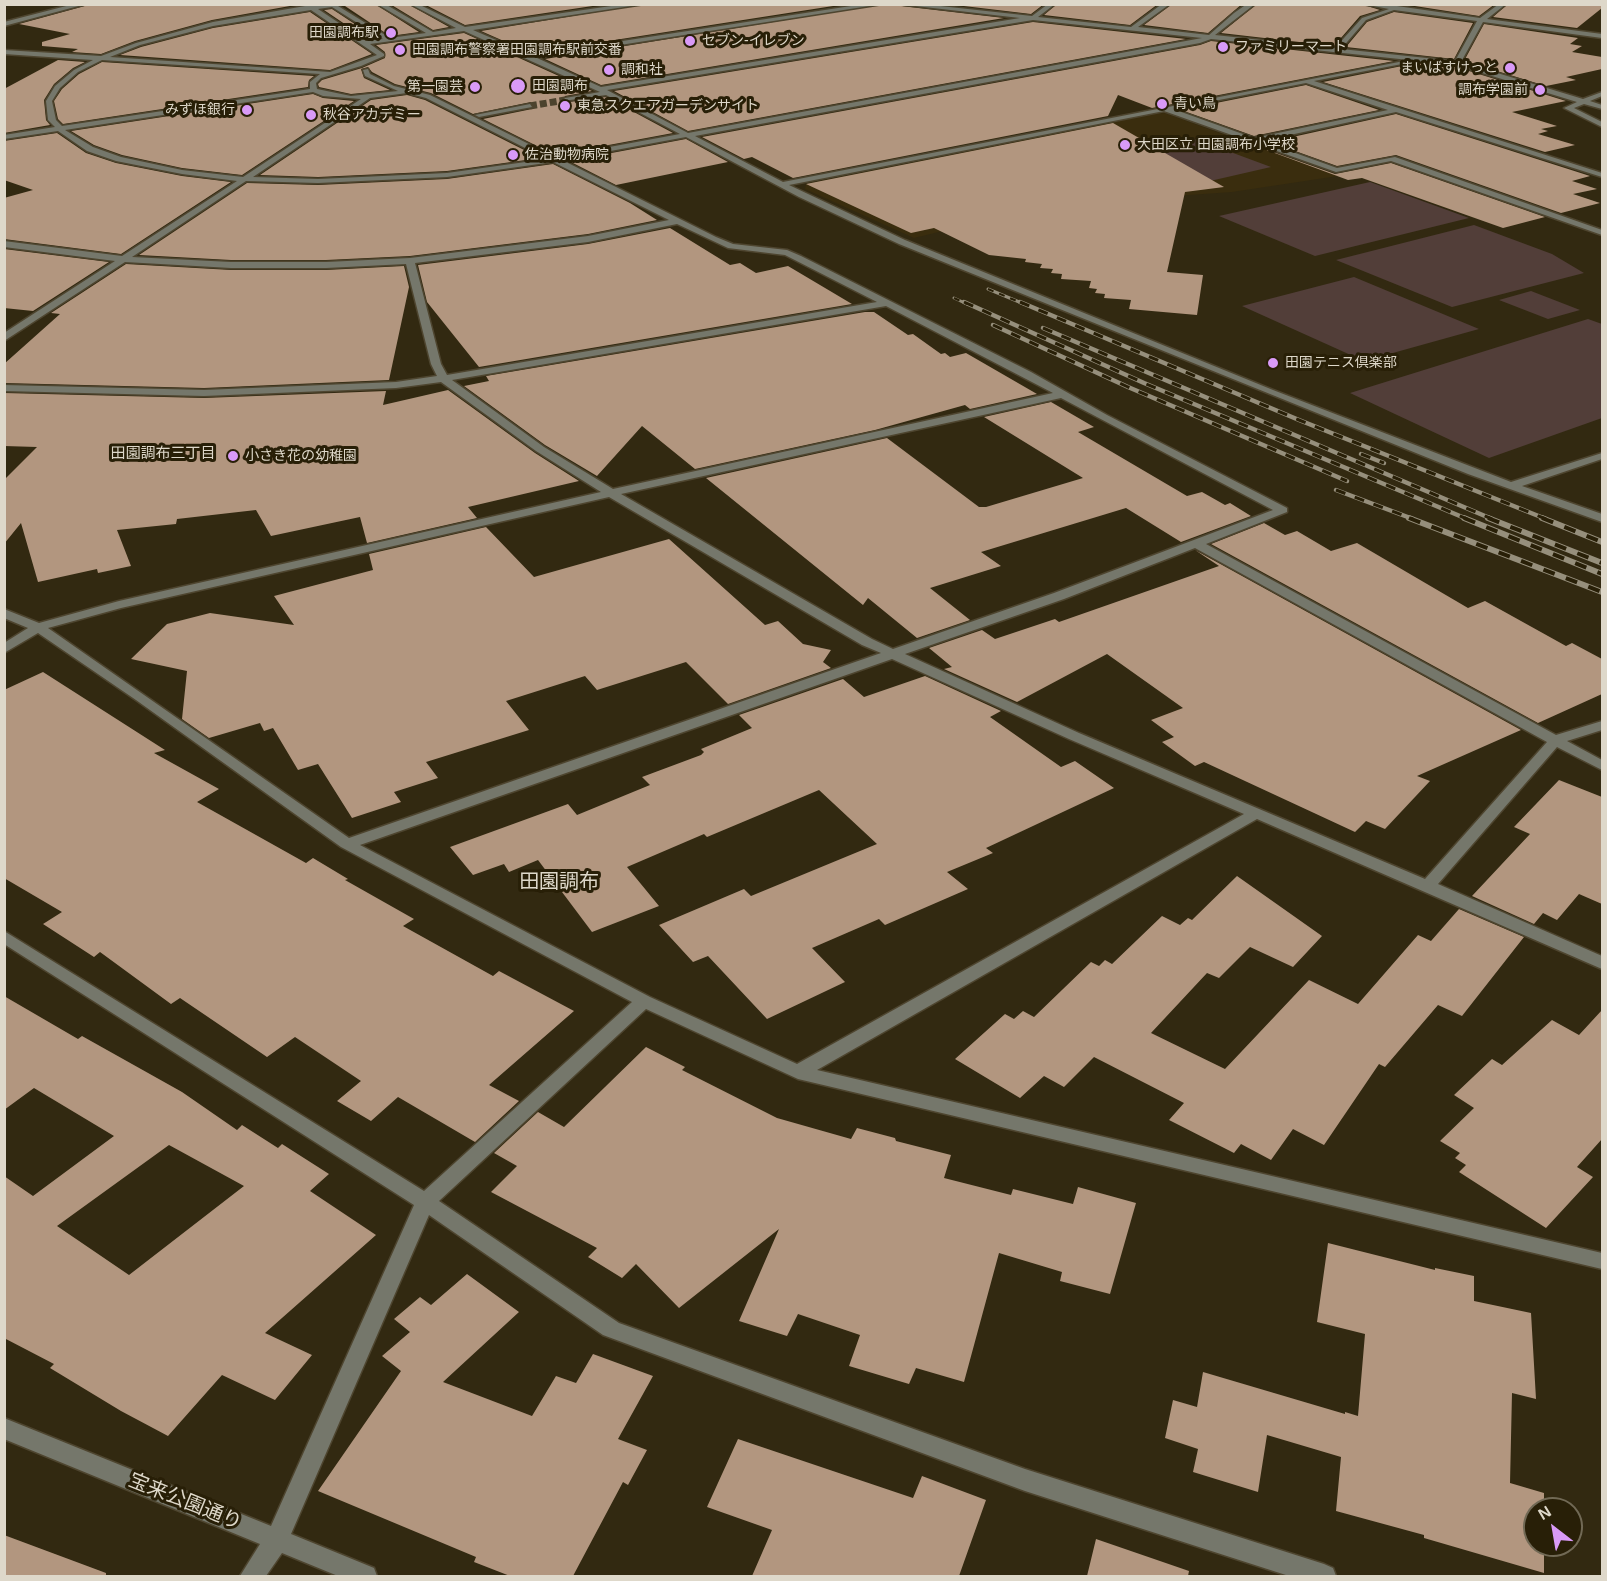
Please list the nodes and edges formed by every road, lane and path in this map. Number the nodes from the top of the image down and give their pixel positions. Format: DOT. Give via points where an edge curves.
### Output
graph roads {
  1 [pos="83,4"];
  2 [pos="380,4"];
  3 [pos="413,4"];
  4 [pos="641,4"];
  5 [pos="879,4"];
  6 [pos="902,4"];
  7 [pos="1052,4"];
  8 [pos="1167,4"];
  9 [pos="1252,4"];
  10 [pos="1366,4"];
  11 [pos="1503,4"];
  12 [pos="335,5"];
  13 [pos="310,6"];
  14 [pos="935,6"];
  15 [pos="1396,8"];
  16 [pos="1033,18"];
  17 [pos="1481,20"];
  18 [pos="4,24"];
  19 [pos="1602,26"];
  20 [pos="1131,28"];
  21 [pos="465,29"];
  22 [pos="433,34"];
  23 [pos="453,34"];
  24 [pos="1588,34"];
  25 [pos="1602,36"];
  26 [pos="1210,37"];
  27 [pos="366,43"];
  28 [pos="386,43"];
  29 [pos="1337,50"];
  30 [pos="4,52"];
  31 [pos="530,57"];
  32 [pos="102,58"];
  33 [pos="1417,59"];
  34 [pos="1457,63"];
  35 [pos="349,68"];
  36 [pos="1365,69"];
  37 [pos="328,73"];
  38 [pos="1334,75"];
  39 [pos="1306,81"];
  40 [pos="314,90"];
  41 [pos="410,92"];
  42 [pos="602,92"];
  43 [pos="1602,94"];
  44 [pos="367,98"];
  45 [pos="566,100"];
  46 [pos="1587,102"];
  47 [pos="530,106"];
  48 [pos="1602,107"];
  49 [pos="1164,109"];
  50 [pos="1398,110"];
  51 [pos="479,115"];
  52 [pos="1602,125"];
  53 [pos="58,129"];
  54 [pos="686,134"];
  55 [pos="4,136"];
  56 [pos="1252,141"];
  57 [pos="555,159"];
  58 [pos="1602,175"];
  59 [pos="244,179"];
  60 [pos="784,184"];
  61 [pos="679,221"];
  62 [pos="1602,233"];
  63 [pos="4,244"];
  64 [pos="122,260"];
  65 [pos="410,261"];
  66 [pos="887,303"];
  67 [pos="4,338"];
  68 [pos="444,379"];
  69 [pos="4,388"];
  70 [pos="1063,394"];
  71 [pos="1602,456"];
  72 [pos="1511,486"];
  73 [pos="611,493"];
  74 [pos="1602,518"];
  75 [pos="1197,544"];
  76 [pos="4,613"];
  77 [pos="38,627"];
  78 [pos="4,649"];
  79 [pos="893,654"];
  80 [pos="1602,725"];
  81 [pos="1556,740"];
  82 [pos="1602,766"];
  83 [pos="1256,813"];
  84 [pos="347,844"];
  85 [pos="1428,886"];
  86 [pos="4,936"];
  87 [pos="1602,963"];
  88 [pos="644,1001"];
  89 [pos="798,1072"];
  90 [pos="425,1202"];
  91 [pos="1602,1262"];
  92 [pos="4,1428"];
  93 [pos="277,1540"];
  94 [pos="252,1576"];
  95 [pos="365,1576"];
  96 [pos="1324,1576"];
  1 -- 18 [label="street"];
  2 -- 22 [label="street"];
  3 -- 21 [label="street"];
  4 -- 21 [label="street"];
  5 -- 31 [label="street"];
  6 -- 14 [label="street"];
  7 -- 16 [label="street"];
  8 -- 20 [label="street"];
  9 -- 26 [label="street"];
  10 -- 15 [label="street"];
  11 -- 17 [label="street"];
  12 -- 13 [label="street"];
  12 -- 28 [label="street"];
  13 -- 27 [label="street"];
  13 -- 32 [label="street" via="194,29"];
  14 -- 16 [label="street"];
  15 -- 17 [label="street"];
  15 -- 29 [label="street" via="1364,19"];
  16 -- 20 [label="street"];
  16 -- 42 [label="street"];
  17 -- 24 [label="street"];
  17 -- 34 [label="street"];
  19 -- 24 [label="street"];
  20 -- 26 [label="street"];
  21 -- 22 [label="street"];
  21 -- 31 [label="street"];
  22 -- 28 [label="street"];
  23 -- 28 [label="street"];
  24 -- 25 [label="street"];
  26 -- 29 [label="street"];
  26 -- 54 [label="street"];
  27 -- 28 [label="street"];
  27 -- 35 [label="street" via="382,55"];
  29 -- 33 [label="street"];
  30 -- 32 [label="street"];
  31 -- 42 [label="street"];
  32 -- 37 [label="street"];
  32 -- 53 [label="street" via="76,71 52,94 49,109"];
  33 -- 34 [label="street"];
  33 -- 36 [label="street"];
  34 -- 46 [label="street"];
  35 -- 37 [label="street"];
  35 -- 41 [label="street" via="366,70 367,75 392,88"];
  36 -- 38 [label="street"];
  36 -- 38 [label="street" via="1377,73 1345,79"];
  37 -- 40 [label="street" via="313,80"];
  38 -- 39 [label="street"];
  39 -- 49 [label="street"];
  39 -- 50 [label="street"];
  40 -- 44 [label="street" via="337,97"];
  40 -- 53 [label="street"];
  41 -- 44 [label="street"];
  41 -- 57 [label="street" via="435,99"];
  42 -- 45 [label="street"];
  42 -- 54 [label="street"];
  43 -- 46 [label="street"];
  44 -- 59 [label="street"];
  46 -- 48 [label="street"];
  46 -- 52 [label="street" via="1568,108"];
  47 -- 51 [label="street"];
  49 -- 56 [label="street"];
  49 -- 60 [label="street"];
  50 -- 56 [label="street"];
  50 -- 58 [label="street"];
  53 -- 55 [label="street"];
  53 -- 59 [label="street" via="78,143 119,159"];
  54 -- 57 [label="street"];
  54 -- 60 [label="street"];
  56 -- 62 [label="street" via="1336,171 1392,159"];
  57 -- 59 [label="street" via="403,178"];
  57 -- 61 [label="street"];
  59 -- 64 [label="street"];
  60 -- 72 [label="street" via="913,246"];
  61 -- 65 [label="street" via="540,247"];
  61 -- 66 [label="street" via="731,246 787,253"];
  63 -- 64 [label="street"];
  64 -- 65 [label="street" via="231,265"];
  64 -- 67 [label="street"];
  65 -- 68 [label="street" via="436,363"];
  66 -- 68 [label="street"];
  66 -- 70 [label="street"];
  68 -- 69 [label="street" via="355,388 214,393"];
  68 -- 73 [label="street"];
  70 -- 73 [label="street"];
  70 -- 75 [label="street" via="1283,510"];
  71 -- 72 [label="street"];
  72 -- 74 [label="street"];
  73 -- 77 [label="street"];
  73 -- 79 [label="street"];
  75 -- 79 [label="street"];
  75 -- 81 [label="street"];
  76 -- 77 [label="street"];
  77 -- 78 [label="street"];
  77 -- 84 [label="street"];
  79 -- 83 [label="street"];
  79 -- 84 [label="street"];
  80 -- 81 [label="street"];
  81 -- 82 [label="street"];
  81 -- 85 [label="street"];
  83 -- 85 [label="street"];
  83 -- 89 [label="street"];
  84 -- 88 [label="street"];
  85 -- 87 [label="street"];
  86 -- 90 [label="street"];
  88 -- 89 [label="street"];
  88 -- 90 [label="street"];
  89 -- 91 [label="street"];
  90 -- 93 [label="street"];
  90 -- 96 [label="street" via="611,1329 1025,1480"];
  92 -- 93 [label="street, 宝来公園通り"];
  93 -- 94 [label="street"];
  93 -- 95 [label="street, 宝来公園通り"];
}
